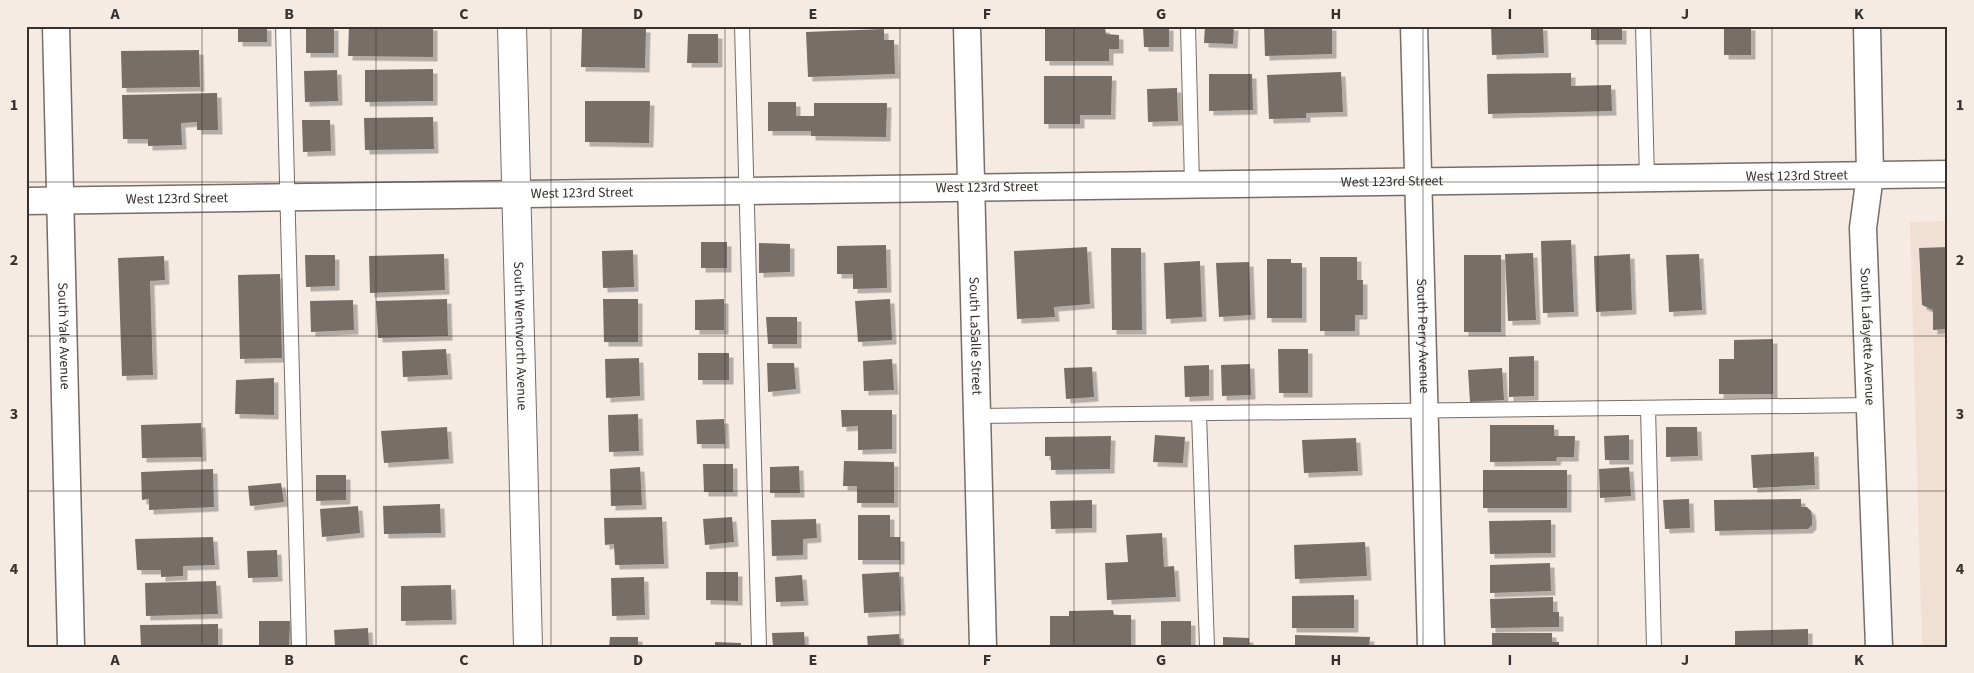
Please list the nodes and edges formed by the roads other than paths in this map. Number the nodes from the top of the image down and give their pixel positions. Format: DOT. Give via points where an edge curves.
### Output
graph roads {
  1 [pos="56,26"];
  2 [pos="283,26"];
  3 [pos="512,26"];
  4 [pos="742,26"];
  5 [pos="967,26"];
  6 [pos="1188,26"];
  7 [pos="1414,26"];
  8 [pos="1644,26"];
  9 [pos="1867,26"];
  10 [pos="1948,174"];
  11 [pos="1870,175"];
  12 [pos="1647,178"];
  13 [pos="1417,181"];
  14 [pos="1192,184"];
  15 [pos="971,187"];
  16 [pos="746,190"];
  17 [pos="516,194"];
  18 [pos="286,198"];
  19 [pos="26,201"];
  20 [pos="59,201"];
  21 [pos="1870,405"];
  22 [pos="1648,408"];
  23 [pos="1424,411"];
  24 [pos="1198,414"];
  25 [pos="977,416"];
  26 [pos="71,647"];
  27 [pos="299,647"];
  28 [pos="528,647"];
  29 [pos="759,647"];
  30 [pos="983,647"];
  31 [pos="1206,647"];
  32 [pos="1431,647"];
  33 [pos="1654,647"];
  34 [pos="1879,647"];
  1 -- 20 [label="street, South Yale Avenue"];
  2 -- 18 [label="lane"];
  3 -- 17 [label="street, South Wentworth Avenue"];
  4 -- 16 [label="lane"];
  5 -- 15 [label="street, South LaSalle Street"];
  6 -- 14 [label="lane"];
  7 -- 13 [label="street, South Perry Avenue"];
  8 -- 12 [label="lane"];
  9 -- 11 [label="street, South Lafayette Avenue"];
  10 -- 11 [label="street, West 123rd Street"];
  11 -- 12 [label="street, West 123rd Street"];
  11 -- 21 [label="street, South Lafayette Avenue" via="1862,228"];
  12 -- 13 [label="street, West 123rd Street"];
  13 -- 14 [label="street, West 123rd Street"];
  13 -- 23 [label="street, South Perry Avenue"];
  14 -- 15 [label="street, West 123rd Street"];
  15 -- 16 [label="street, West 123rd Street"];
  15 -- 25 [label="street, South LaSalle Street"];
  16 -- 17 [label="street, West 123rd Street"];
  16 -- 29 [label="lane"];
  17 -- 18 [label="street, West 123rd Street"];
  17 -- 28 [label="street, South Wentworth Avenue"];
  18 -- 20 [label="street, West 123rd Street"];
  18 -- 27 [label="lane"];
  19 -- 20 [label="street, West 123rd Street"];
  20 -- 26 [label="street, South Yale Avenue"];
  21 -- 22 [label="lane"];
  21 -- 34 [label="street, South Lafayette Avenue"];
  22 -- 23 [label="lane"];
  22 -- 33 [label="lane"];
  23 -- 24 [label="lane"];
  23 -- 32 [label="street, South Perry Avenue"];
  24 -- 25 [label="lane"];
  24 -- 31 [label="lane"];
  25 -- 30 [label="street, South LaSalle Street"];
}
